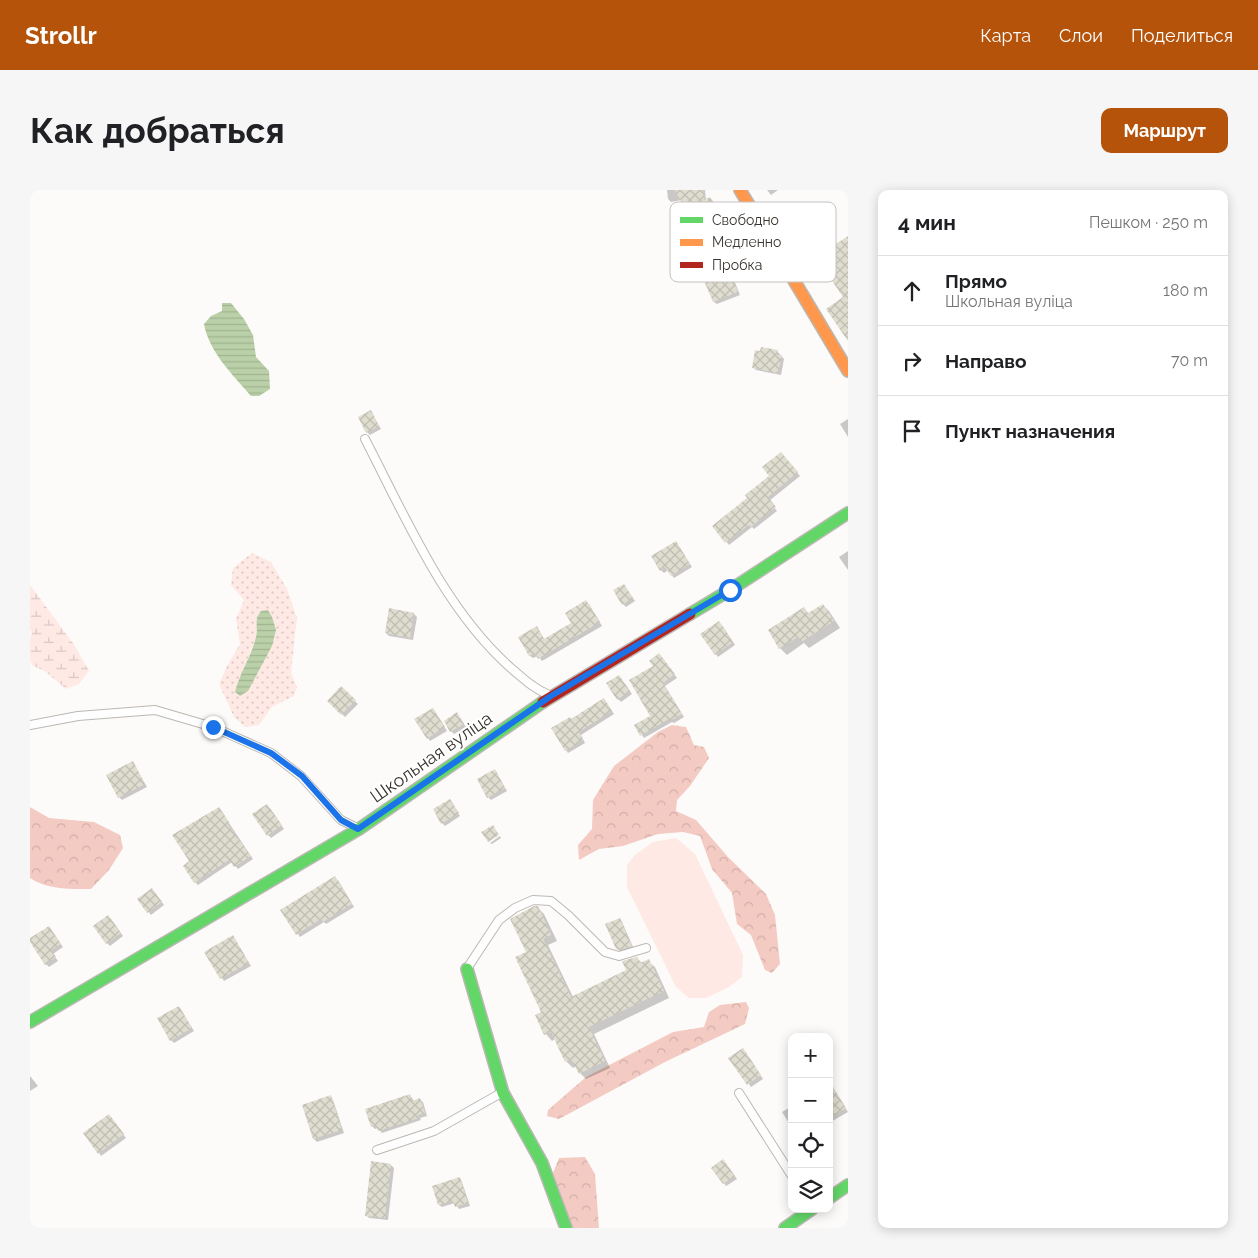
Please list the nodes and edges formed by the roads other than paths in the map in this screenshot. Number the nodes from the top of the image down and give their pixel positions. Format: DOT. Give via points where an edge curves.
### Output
graph roads {
  1 [pos="740,190"];
  2 [pos="747,202"];
  3 [pos="795,282"];
  4 [pos="848,371"];
  5 [pos="365,439"];
  6 [pos="848,512"];
  7 [pos="551,696"];
  8 [pos="30,726"];
  9 [pos="358,829"];
  10 [pos="646,948"];
  11 [pos="467,969"];
  12 [pos="30,1022"];
  13 [pos="503,1092"];
  14 [pos="739,1093"];
  15 [pos="377,1150"];
  16 [pos="788,1170"];
  17 [pos="848,1186"];
  18 [pos="833,1195"];
  19 [pos="806,1213"];
  20 [pos="566,1228"];
  21 [pos="784,1228"];
  1 -- 2 [label="street"];
  3 -- 4 [label="street"];
  5 -- 7 [label="lane" via="432,569 476,631 534,689"];
  6 -- 7 [label="street, Школьная вуліца" via="730,590"];
  7 -- 9 [label="street, Школьная вуліца"];
  8 -- 9 [label="lane" via="78,716 155,710 213,727 271,753 302,776 341,820"];
  9 -- 12 [label="street, Школьная вуліца"];
  10 -- 11 [label="lane" via="619,956 605,952 551,901 534,900 499,920"];
  11 -- 13 [label="street"];
  13 -- 15 [label="lane" via="434,1131"];
  13 -- 20 [label="street" via="542,1163"];
  14 -- 16 [label="lane"];
  17 -- 18 [label="street"];
  19 -- 21 [label="street"];
}
